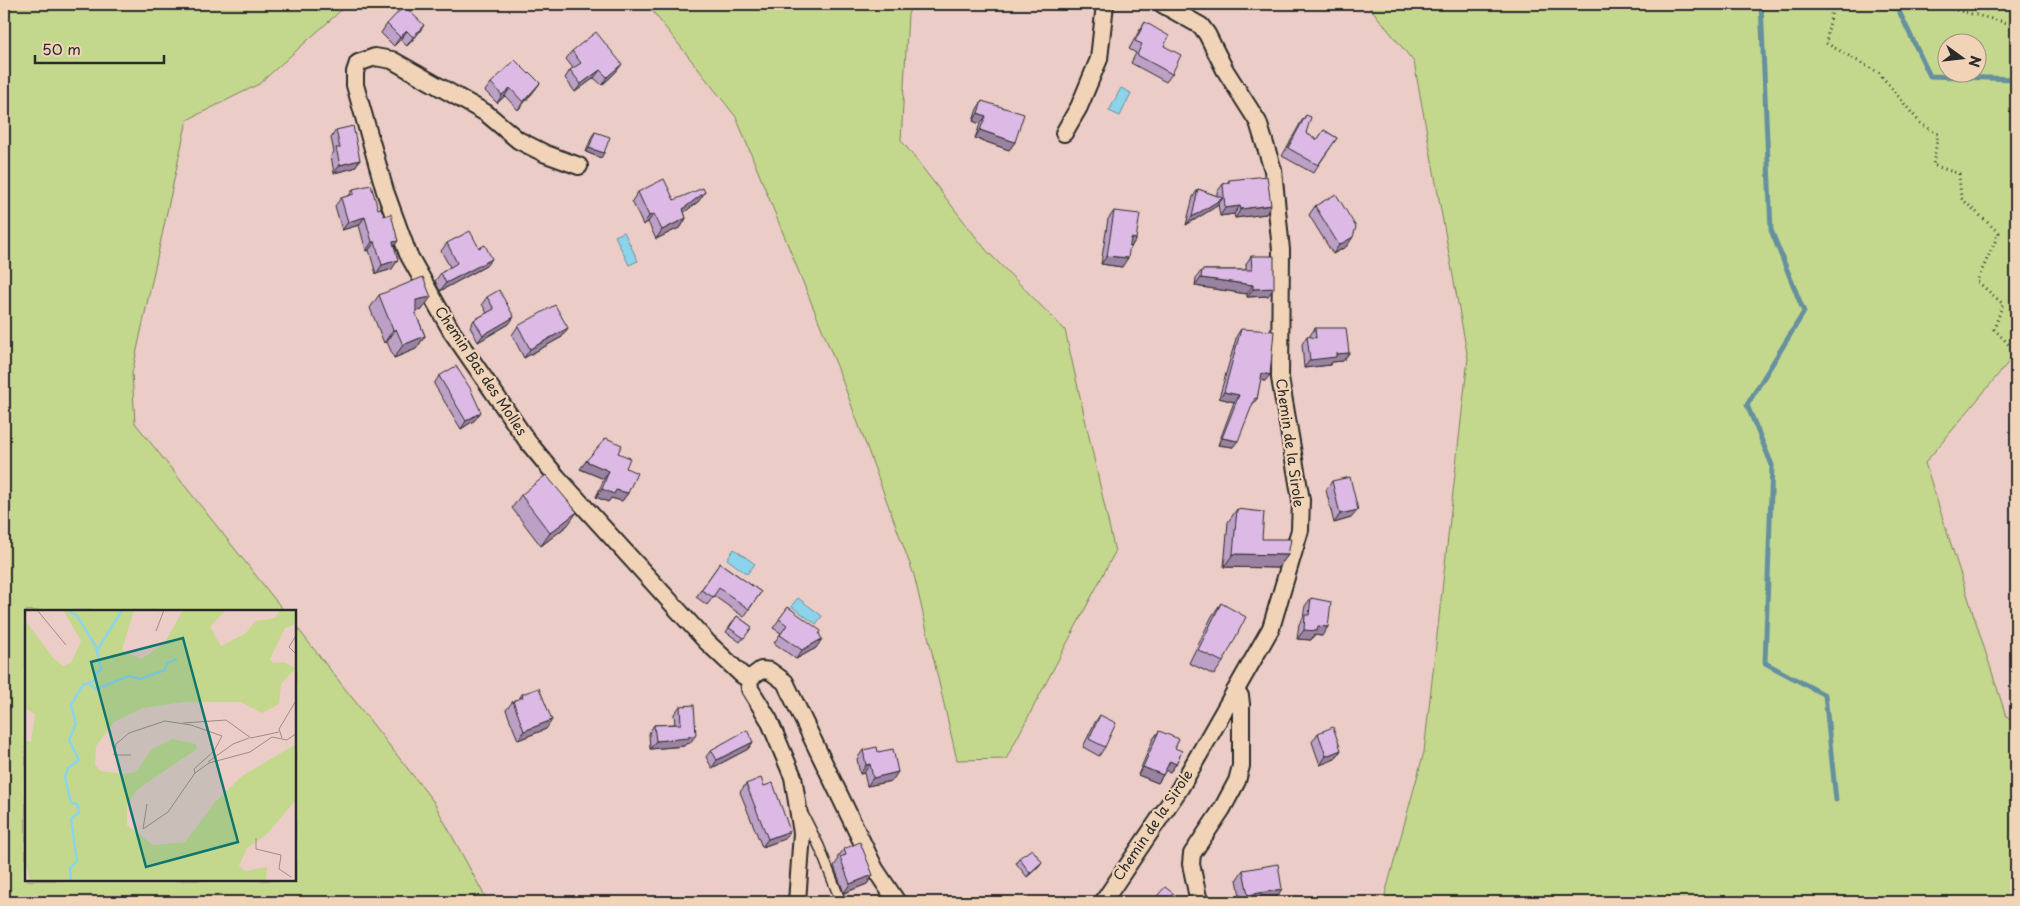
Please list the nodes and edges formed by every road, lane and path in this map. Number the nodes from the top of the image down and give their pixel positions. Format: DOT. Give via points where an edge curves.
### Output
graph roads {
  1 [pos="1105,4"];
  2 [pos="1162,4"];
  3 [pos="1832,4"];
  4 [pos="1932,4"];
  5 [pos="2016,25"];
  6 [pos="1064,133"];
  7 [pos="579,166"];
  8 [pos="2016,352"];
  9 [pos="749,679"];
  10 [pos="1234,690"];
  11 [pos="797,802"];
  12 [pos="796,902"];
  13 [pos="841,902"];
  14 [pos="897,902"];
  15 [pos="1103,902"];
  16 [pos="1199,902"];
  1 -- 6 [label="street" via="1099,59"];
  2 -- 10 [label="street, Chemin de la Sirole" via="1201,26 1207,34 1258,122 1273,170 1281,250 1280,378 1301,500 1300,530 1271,628"];
  3 -- 8 [label="path" via="1826,43 1879,73 1921,124 1938,134 1933,165 1959,174 1962,198 1999,233 1977,281 2002,304 1994,329"];
  4 -- 5 [label="path"];
  7 -- 9 [label="street, Chemin Bas des Molles" via="518,140 486,113 392,60 375,57 358,63 355,85 384,191 408,254 452,332 528,442 557,477 702,637"];
  9 -- 11 [label="street" via="750,689 769,720 793,777"];
  9 -- 14 [label="street" via="761,670 770,671 785,682 875,869"];
  10 -- 15 [label="street, Chemin de la Sirole" via="1180,788"];
  10 -- 16 [label="street" via="1240,696 1241,704 1241,766 1228,800 1192,854 1190,864"];
  11 -- 12 [label="street" via="802,833"];
  11 -- 13 [label="lane"];
}
